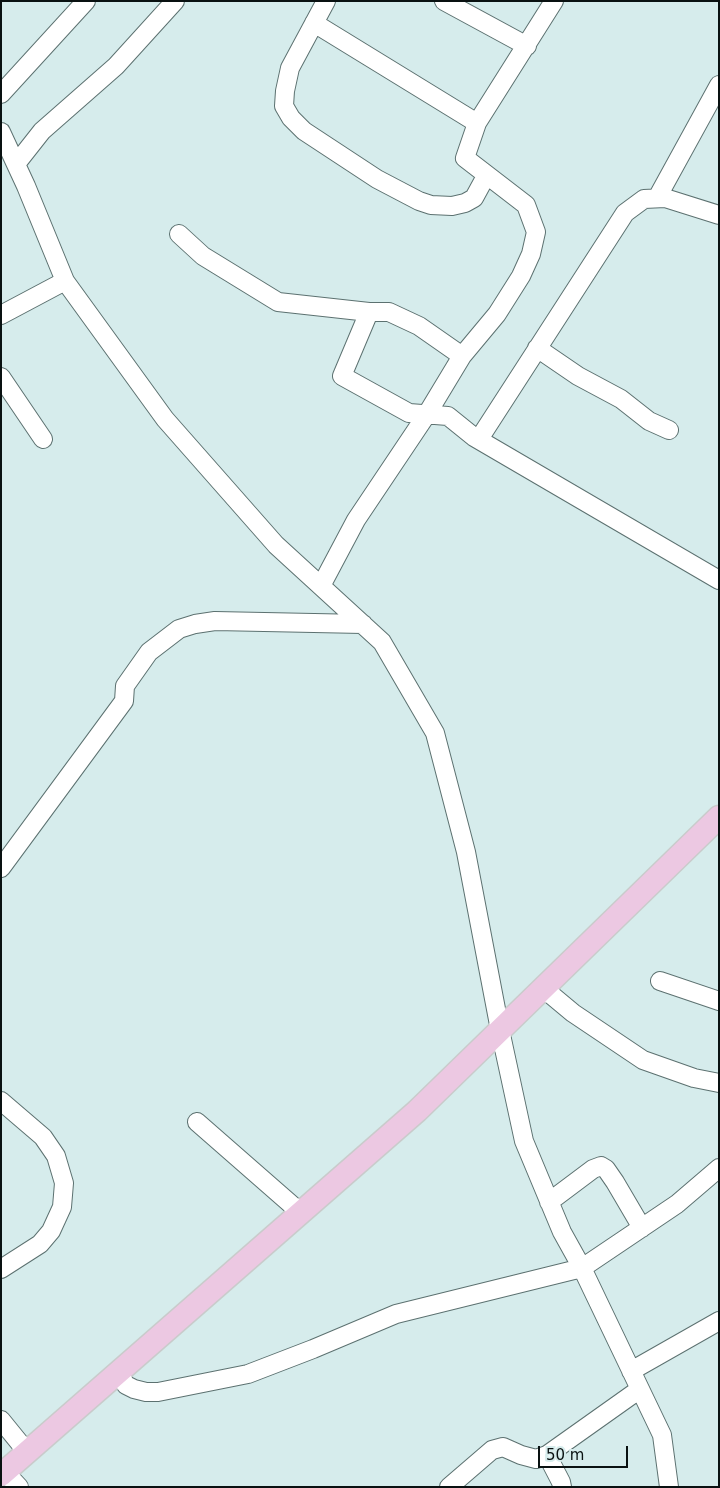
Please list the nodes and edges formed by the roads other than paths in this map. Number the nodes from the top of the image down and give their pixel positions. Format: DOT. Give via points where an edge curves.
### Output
graph roads {
  1 [pos="86,1"];
  2 [pos="175,1"];
  3 [pos="326,1"];
  4 [pos="444,1"];
  5 [pos="554,1"];
  6 [pos="314,23"];
  7 [pos="527,46"];
  8 [pos="719,85"];
  9 [pos="1,94"];
  10 [pos="477,123"];
  11 [pos="1,132"];
  12 [pos="16,164"];
  13 [pos="486,176"];
  14 [pos="665,198"];
  15 [pos="718,213"];
  16 [pos="179,234"];
  17 [pos="65,281"];
  18 [pos="369,312"];
  19 [pos="1,314"];
  20 [pos="538,348"];
  21 [pos="462,356"];
  22 [pos="1,376"];
  23 [pos="427,414"];
  24 [pos="669,430"];
  25 [pos="43,439"];
  26 [pos="479,439"];
  27 [pos="718,578"];
  28 [pos="321,586"];
  29 [pos="363,624"];
  30 [pos="719,816"];
  31 [pos="1,868"];
  32 [pos="660,981"];
  33 [pos="543,988"];
  34 [pos="719,1001"];
  35 [pos="500,1030"];
  36 [pos="719,1083"];
  37 [pos="1,1101"];
  38 [pos="197,1122"];
  39 [pos="719,1168"];
  40 [pos="549,1202"];
  41 [pos="301,1213"];
  42 [pos="642,1228"];
  43 [pos="582,1268"];
  44 [pos="1,1269"];
  45 [pos="719,1321"];
  46 [pos="631,1371"];
  47 [pos="118,1373"];
  48 [pos="640,1389"];
  49 [pos="1,1420"];
  50 [pos="27,1452"];
  51 [pos="547,1455"];
  52 [pos="8,1478"];
  53 [pos="449,1487"];
  54 [pos="562,1487"];
  55 [pos="669,1487"];
  1 -- 9 [label="street"];
  2 -- 12 [label="street" via="116,66 42,131"];
  3 -- 6 [label="street"];
  4 -- 7 [label="street"];
  5 -- 7 [label="street"];
  6 -- 10 [label="street"];
  6 -- 13 [label="street" via="290,68 285,91 284,106 304,130 377,179 419,202 452,206 465,203 474,198"];
  7 -- 10 [label="street"];
  8 -- 14 [label="street" via="657,198"];
  10 -- 13 [label="street" via="464,158"];
  11 -- 12 [label="street"];
  12 -- 17 [label="street"];
  13 -- 21 [label="street" via="526,206 536,232 521,276 497,314"];
  14 -- 15 [label="street"];
  14 -- 20 [label="street" via="644,199 625,212"];
  16 -- 18 [label="street" via="204,256 278,302"];
  17 -- 19 [label="street"];
  17 -- 28 [label="street" via="165,419 276,545"];
  18 -- 21 [label="street" via="389,312 419,326"];
  18 -- 23 [label="street" via="342,376 409,413"];
  20 -- 24 [label="street" via="578,376 622,399 649,421"];
  20 -- 26 [label="street"];
  21 -- 23 [label="street"];
  22 -- 25 [label="street"];
  23 -- 26 [label="street" via="448,416"];
  23 -- 28 [label="street" via="356,520"];
  26 -- 27 [label="street"];
  28 -- 29 [label="street"];
  29 -- 31 [label="street" via="215,621 179,629 149,652 125,686 124,701"];
  29 -- 35 [label="street" via="382,642 435,734 466,852"];
  30 -- 33 [label="main road"];
  32 -- 34 [label="street"];
  33 -- 35 [label="main road"];
  33 -- 36 [label="street" via="643,1060"];
  35 -- 40 [label="street" via="524,1141"];
  35 -- 41 [label="main road" via="418,1110"];
  37 -- 44 [label="street" via="43,1137 56,1156 64,1183 62,1207 51,1231 40,1244"];
  38 -- 41 [label="street"];
  39 -- 42 [label="street" via="677,1204"];
  40 -- 42 [label="street" via="601,1166 615,1182"];
  40 -- 43 [label="street"];
  41 -- 47 [label="main road"];
  42 -- 43 [label="street"];
  43 -- 46 [label="street"];
  43 -- 47 [label="street" via="396,1314 248,1374 146,1392 126,1384"];
  45 -- 46 [label="street"];
  46 -- 48 [label="street"];
  47 -- 50 [label="main road"];
  48 -- 51 [label="street"];
  48 -- 55 [label="street" via="662,1435"];
  49 -- 50 [label="street"];
  50 -- 52 [label="main road"];
  51 -- 53 [label="street" via="536,1459 503,1448 492,1450"];
  51 -- 54 [label="street"];
}
